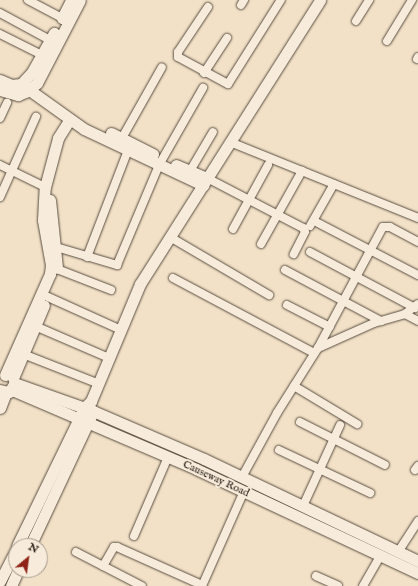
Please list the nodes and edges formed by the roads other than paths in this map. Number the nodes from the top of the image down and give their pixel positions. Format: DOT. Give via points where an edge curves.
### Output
graph roads {
  1 [pos="28,0"];
  2 [pos="71,0"];
  3 [pos="80,0"];
  4 [pos="281,0"];
  5 [pos="320,0"];
  6 [pos="369,0"];
  7 [pos="412,0"];
  8 [pos="208,7"];
  9 [pos="0,13"];
  10 [pos="62,18"];
  11 [pos="356,21"];
  12 [pos="0,34"];
  13 [pos="227,38"];
  14 [pos="50,40"];
  15 [pos="387,41"];
  16 [pos="42,55"];
  17 [pos="162,67"];
  18 [pos="204,73"];
  19 [pos="0,80"];
  20 [pos="25,88"];
  21 [pos="203,88"];
  22 [pos="0,90"];
  23 [pos="7,102"];
  24 [pos="36,117"];
  25 [pos="0,118"];
  26 [pos="74,121"];
  27 [pos="213,132"];
  28 [pos="63,133"];
  29 [pos="122,138"];
  30 [pos="230,142"];
  31 [pos="128,150"];
  32 [pos="161,162"];
  33 [pos="268,165"];
  34 [pos="0,166"];
  35 [pos="12,171"];
  36 [pos="190,171"];
  37 [pos="302,171"];
  38 [pos="205,181"];
  39 [pos="334,184"];
  40 [pos="45,187"];
  41 [pos="0,197"];
  42 [pos="249,200"];
  43 [pos="278,215"];
  44 [pos="417,216"];
  45 [pos="318,223"];
  46 [pos="310,226"];
  47 [pos="233,229"];
  48 [pos="170,237"];
  49 [pos="418,242"];
  50 [pos="262,244"];
  51 [pos="56,247"];
  52 [pos="370,251"];
  53 [pos="310,252"];
  54 [pos="294,254"];
  55 [pos="87,257"];
  56 [pos="57,269"];
  57 [pos="284,270"];
  58 [pos="418,275"];
  59 [pos="356,277"];
  60 [pos="173,278"];
  61 [pos="112,290"];
  62 [pos="269,295"];
  63 [pos="48,297"];
  64 [pos="344,301"];
  65 [pos="287,305"];
  66 [pos="416,306"];
  67 [pos="406,314"];
  68 [pos="381,321"];
  69 [pos="418,321"];
  70 [pos="35,326"];
  71 [pos="330,327"];
  72 [pos="120,330"];
  73 [pos="316,350"];
  74 [pos="23,354"];
  75 [pos="110,358"];
  76 [pos="6,382"];
  77 [pos="99,384"];
  78 [pos="294,386"];
  79 [pos="0,408"];
  80 [pos="89,408"];
  81 [pos="84,421"];
  82 [pos="300,422"];
  83 [pos="357,424"];
  84 [pos="340,425"];
  85 [pos="334,439"];
  86 [pos="279,450"];
  87 [pos="168,457"];
  88 [pos="385,465"];
  89 [pos="320,470"];
  90 [pos="239,476"];
  91 [pos="232,485"];
  92 [pos="258,485"];
  93 [pos="248,493"];
  94 [pos="370,493"];
  95 [pos="303,506"];
  96 [pos="418,521"];
  97 [pos="134,536"];
  98 [pos="21,538"];
  99 [pos="33,538"];
  100 [pos="76,552"];
  101 [pos="398,552"];
  102 [pos="380,556"];
  103 [pos="418,561"];
  104 [pos="8,565"];
  105 [pos="103,566"];
  106 [pos="418,573"];
  107 [pos="316,576"];
  108 [pos="0,581"];
  109 [pos="142,586"];
  110 [pos="202,586"];
  111 [pos="338,586"];
  112 [pos="363,586"];
  1 -- 10 [label="street"];
  2 -- 10 [label="street"];
  3 -- 20 [label="street" via="37,83"];
  4 -- 18 [label="street" via="232,81 224,84"];
  5 -- 30 [label="street"];
  6 -- 11 [label="street"];
  7 -- 15 [label="street"];
  8 -- 18 [label="street" via="178,52 180,60"];
  9 -- 14 [label="street"];
  10 -- 14 [label="street"];
  12 -- 16 [label="street"];
  13 -- 18 [label="street"];
  14 -- 16 [label="street"];
  16 -- 20 [label="street"];
  17 -- 29 [label="street"];
  19 -- 20 [label="street"];
  20 -- 22 [label="street" via="18,95"];
  20 -- 26 [label="street"];
  21 -- 32 [label="street"];
  23 -- 25 [label="street"];
  24 -- 35 [label="street"];
  26 -- 28 [label="street"];
  26 -- 29 [label="street" via="87,122"];
  26 -- 31 [label="street" via="84,129"];
  27 -- 36 [label="street"];
  28 -- 40 [label="street" via="58,138"];
  28 -- 51 [label="street" via="64,141 50,197"];
  29 -- 32 [label="street"];
  30 -- 37 [label="street"];
  30 -- 38 [label="street"];
  31 -- 32 [label="street"];
  31 -- 55 [label="street"];
  32 -- 36 [label="street"];
  32 -- 38 [label="street"];
  32 -- 55 [label="street" via="117,265"];
  33 -- 42 [label="street"];
  34 -- 35 [label="street"];
  35 -- 40 [label="street"];
  35 -- 41 [label="street"];
  36 -- 38 [label="street"];
  37 -- 39 [label="street"];
  37 -- 43 [label="street"];
  38 -- 42 [label="street"];
  38 -- 48 [label="street"];
  39 -- 44 [label="street"];
  39 -- 46 [label="street"];
  40 -- 76 [label="street" via="43,220 51,265 50,274"];
  42 -- 43 [label="street"];
  42 -- 47 [label="street"];
  43 -- 50 [label="street"];
  43 -- 54 [label="street" via="305,230"];
  45 -- 52 [label="street"];
  48 -- 62 [label="street"];
  48 -- 72 [label="street" via="140,284"];
  49 -- 52 [label="street" via="386,225"];
  51 -- 55 [label="street"];
  51 -- 56 [label="street"];
  52 -- 58 [label="street"];
  52 -- 59 [label="street"];
  53 -- 59 [label="street"];
  56 -- 61 [label="street"];
  56 -- 63 [label="street"];
  57 -- 64 [label="street"];
  59 -- 64 [label="street"];
  59 -- 66 [label="street"];
  60 -- 73 [label="street"];
  63 -- 70 [label="street"];
  63 -- 72 [label="street"];
  64 -- 68 [label="street"];
  64 -- 71 [label="street"];
  65 -- 71 [label="street"];
  66 -- 67 [label="street"];
  67 -- 68 [label="street"];
  67 -- 69 [label="street"];
  68 -- 73 [label="street"];
  70 -- 74 [label="street"];
  70 -- 75 [label="street"];
  71 -- 73 [label="street"];
  72 -- 75 [label="street"];
  73 -- 78 [label="street"];
  74 -- 76 [label="street"];
  74 -- 77 [label="street"];
  75 -- 77 [label="street"];
  76 -- 79 [label="street"];
  76 -- 80 [label="street, Causeway Road"];
  76 -- 81 [label="street, Causeway Road"];
  77 -- 80 [label="street"];
  78 -- 83 [label="street"];
  78 -- 90 [label="street"];
  80 -- 81 [label="street"];
  80 -- 90 [label="street, Causeway Road"];
  81 -- 87 [label="street, Causeway Road"];
  81 -- 98 [label="street"];
  81 -- 99 [label="street"];
  82 -- 85 [label="street"];
  84 -- 85 [label="street"];
  85 -- 88 [label="street"];
  85 -- 89 [label="street"];
  86 -- 89 [label="street"];
  87 -- 91 [label="street, Causeway Road"];
  87 -- 97 [label="street"];
  89 -- 94 [label="street"];
  89 -- 95 [label="street"];
  90 -- 91 [label="street"];
  90 -- 92 [label="street, Causeway Road"];
  91 -- 93 [label="street, Causeway Road"];
  92 -- 93 [label="street"];
  92 -- 95 [label="street, Causeway Road"];
  93 -- 102 [label="street, Causeway Road"];
  93 -- 110 [label="street"];
  95 -- 101 [label="street, Causeway Road"];
  96 -- 101 [label="street"];
  100 -- 105 [label="street"];
  101 -- 103 [label="street, Causeway Road"];
  102 -- 106 [label="street, Causeway Road"];
  102 -- 112 [label="street"];
  104 -- 108 [label="street"];
  105 -- 109 [label="street"];
  105 -- 110 [label="street" via="114,547 117,547"];
  107 -- 111 [label="street"];
}
